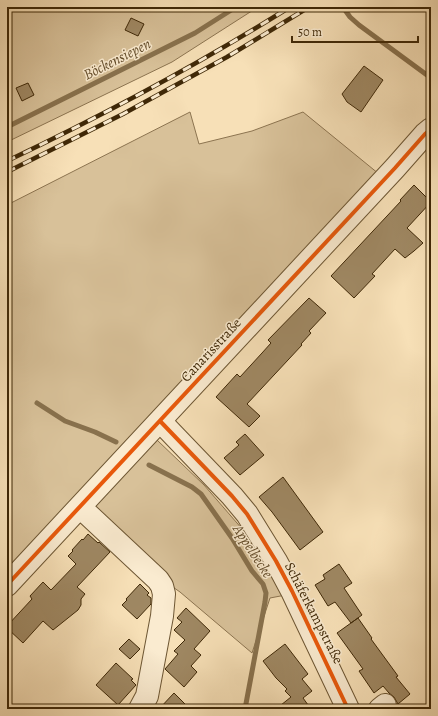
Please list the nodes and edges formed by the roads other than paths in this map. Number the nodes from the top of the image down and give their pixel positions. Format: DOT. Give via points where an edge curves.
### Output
graph roads {
  1 [pos="431,129"];
  2 [pos="160,421"];
  3 [pos="80,507"];
  4 [pos="7,585"];
  5 [pos="140,709"];
  6 [pos="348,709"];
  1 -- 2 [label="street, Canarisstraße"];
  2 -- 3 [label="street, Canarisstraße"];
  2 -- 6 [label="street, Schäferkampstraße" via="247,514 292,591"];
  3 -- 4 [label="street, Canarisstraße"];
  3 -- 5 [label="street" via="162,586 162,616 147,696"];
}
